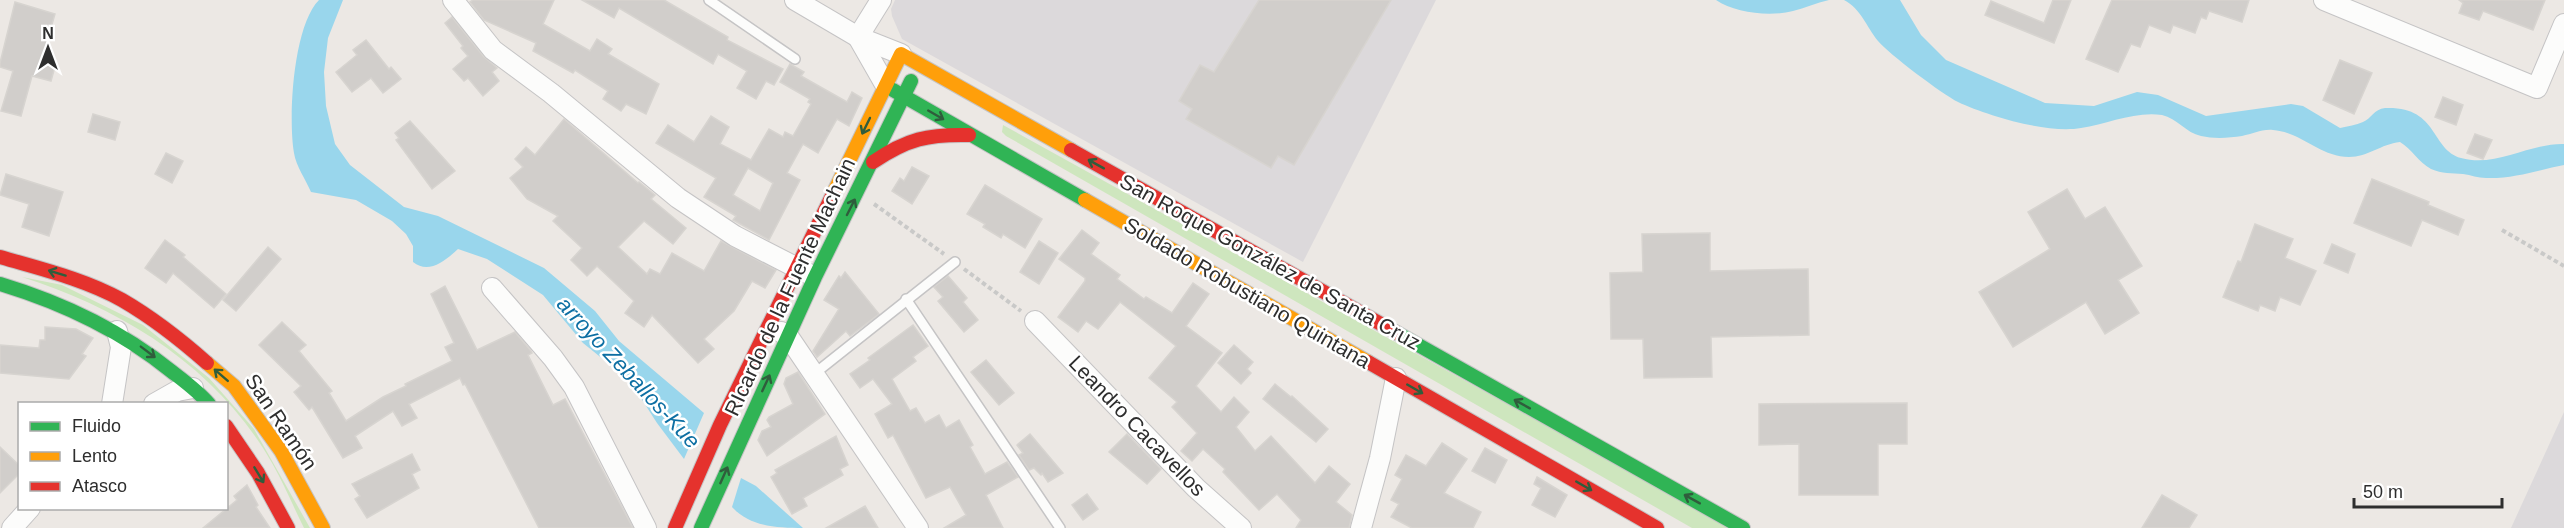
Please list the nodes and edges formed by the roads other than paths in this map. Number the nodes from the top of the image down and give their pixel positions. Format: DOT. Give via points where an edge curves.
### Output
graph roads {
  1 [pos="453,0"];
  2 [pos="709,0"];
  3 [pos="795,0"];
  4 [pos="881,0"];
  5 [pos="2336,2"];
  6 [pos="2564,24"];
  7 [pos="858,37"];
  8 [pos="901,54"];
  9 [pos="795,59"];
  10 [pos="919,65"];
  11 [pos="886,86"];
  12 [pos="904,96"];
  13 [pos="972,135"];
  14 [pos="873,162"];
  15 [pos="0,257"];
  16 [pos="955,262"];
  17 [pos="797,268"];
  18 [pos="815,277"];
  19 [pos="0,284"];
  20 [pos="492,288"];
  21 [pos="906,298"];
  22 [pos="1035,321"];
  23 [pos="769,325"];
  24 [pos="117,331"];
  25 [pos="788,336"];
  26 [pos="814,374"];
  27 [pos="1396,378"];
  28 [pos="193,388"];
  29 [pos="112,402"];
  30 [pos="158,402"];
  31 [pos="207,402"];
  32 [pos="228,429"];
  33 [pos="28,510"];
  34 [pos="12,528"];
  35 [pos="288,528"];
  36 [pos="323,528"];
  37 [pos="646,528"];
  38 [pos="675,528"];
  39 [pos="701,528"];
  40 [pos="918,528"];
  41 [pos="1060,528"];
  42 [pos="1241,528"];
  43 [pos="1360,528"];
  44 [pos="1657,528"];
  45 [pos="1743,528"];
  1 -- 17 [label="street" via="493,50 678,198 735,236"];
  2 -- 9 [label="lane"];
  3 -- 7 [label="street, San Roque González de Santa Cruz"];
  4 -- 7 [label="street"];
  5 -- 6 [label="street" via="2536,88"];
  7 -- 8 [label="street, San Roque González de Santa Cruz"];
  7 -- 11 [label="street"];
  8 -- 10 [label="street, San Roque González de Santa Cruz"];
  8 -- 11 [label="street, RIcardo de la Fuente Machain"];
  10 -- 12 [label="street, RIcardo de la Fuente Machain"];
  45 -- 10 [label="street, San Roque González de Santa Cruz, one-way"];
  11 -- 12 [label="street, Soldado Robustiano Quintana"];
  11 -- 17 [label="street, RIcardo de la Fuente Machain, one-way"];
  12 -- 13 [label="street, Soldado Robustiano Quintana, one-way"];
  12 -- 14 [label="street, RIcardo de la Fuente Machain"];
  13 -- 14 [label="street" via="933,133 916,137"];
  13 -- 27 [label="street, Soldado Robustiano Quintana"];
  18 -- 14 [label="street, RIcardo de la Fuente Machain, one-way"];
  36 -- 15 [label="street, San Ramón, one-way" via="281,451 234,386 177,337 121,300 63,274"];
  16 -- 21 [label="lane"];
  17 -- 18 [label="street"];
  17 -- 23 [label="street, RIcardo de la Fuente Machain"];
  18 -- 25 [label="street, RIcardo de la Fuente Machain"];
  19 -- 24 [label="street" via="71,308"];
  20 -- 37 [label="street" via="574,387"];
  21 -- 26 [label="lane"];
  21 -- 41 [label="lane"];
  22 -- 42 [label="street, Leandro Cacavellos" via="1196,488"];
  23 -- 25 [label="street"];
  23 -- 38 [label="street, RIcardo de la Fuente Machain"];
  24 -- 28 [label="street, one-way"];
  24 -- 29 [label="street" via="121,347"];
  25 -- 26 [label="street"];
  39 -- 25 [label="street, RIcardo de la Fuente Machain, one-way"];
  26 -- 40 [label="street"];
  27 -- 43 [label="street" via="1380,458"];
  27 -- 44 [label="street, Soldado Robustiano Quintana, one-way"];
  28 -- 30 [label="street" via="177,391"];
  28 -- 31 [label="street"];
  32 -- 35 [label="street, one-way"];
  33 -- 34 [label="street"];
}
